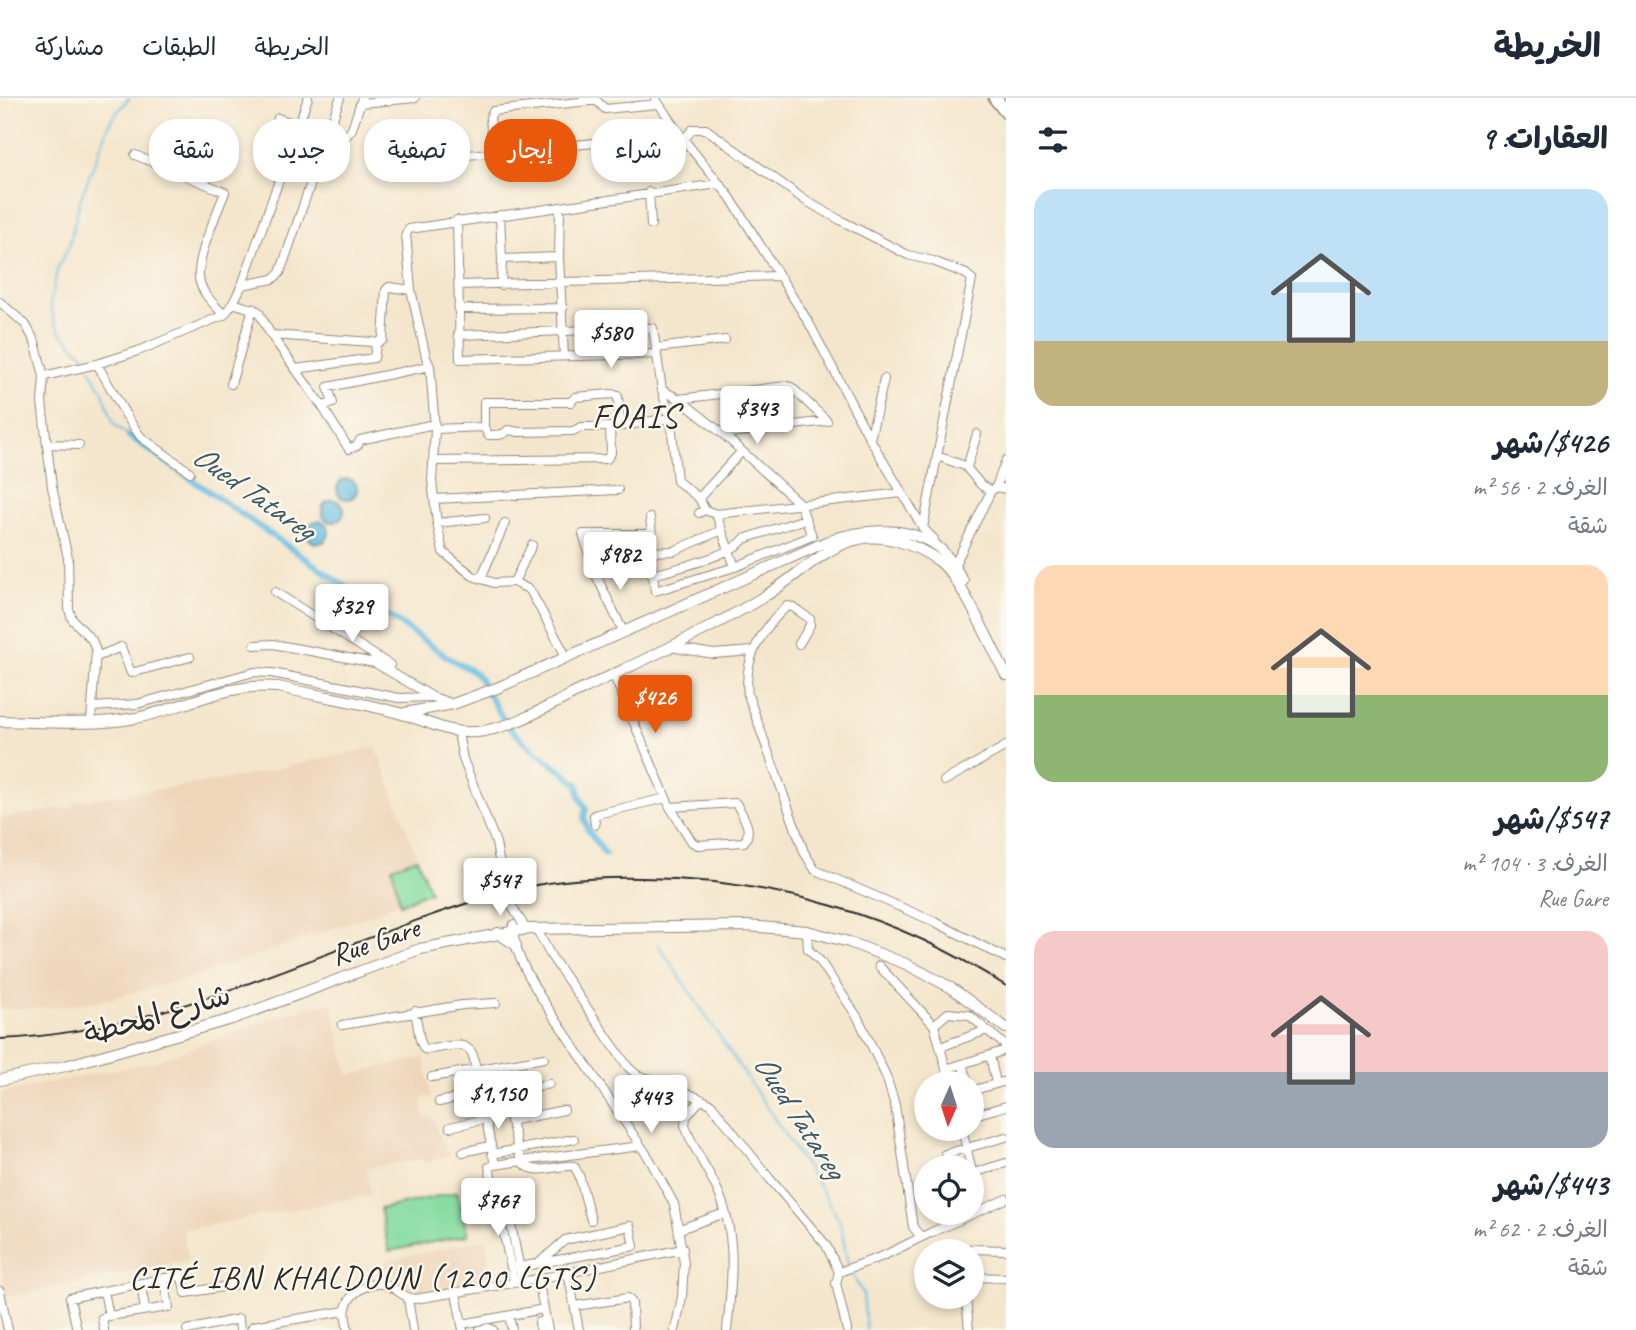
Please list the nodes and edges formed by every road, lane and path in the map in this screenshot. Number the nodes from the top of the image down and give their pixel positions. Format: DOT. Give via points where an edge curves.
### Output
graph roads {
  1 [pos="308,98"];
  2 [pos="340,98"];
  3 [pos="415,98"];
  4 [pos="995,98"];
  5 [pos="362,100"];
  6 [pos="656,101"];
  7 [pos="1006,111"];
  8 [pos="278,118"];
  9 [pos="281,119"];
  10 [pos="301,119"];
  11 [pos="332,119"];
  12 [pos="490,119"];
  13 [pos="669,119"];
  14 [pos="350,131"];
  15 [pos="686,133"];
  16 [pos="686,141"];
  17 [pos="135,155"];
  18 [pos="279,182"];
  19 [pos="311,182"];
  20 [pos="718,184"];
  21 [pos="649,192"];
  22 [pos="560,208"];
  23 [pos="500,215"];
  24 [pos="457,220"];
  25 [pos="651,225"];
  26 [pos="559,257"];
  27 [pos="502,259"];
  28 [pos="779,276"];
  29 [pos="561,282"];
  30 [pos="242,285"];
  31 [pos="459,285"];
  32 [pos="501,285"];
  33 [pos="411,290"];
  34 [pos="0,302"];
  35 [pos="233,303"];
  36 [pos="253,308"];
  37 [pos="563,308"];
  38 [pos="458,309"];
  39 [pos="224,315"];
  40 [pos="562,331"];
  41 [pos="271,335"];
  42 [pos="458,335"];
  43 [pos="725,340"];
  44 [pos="376,343"];
  45 [pos="656,351"];
  46 [pos="564,356"];
  47 [pos="97,364"];
  48 [pos="430,366"];
  49 [pos="296,369"];
  50 [pos="44,376"];
  51 [pos="884,379"];
  52 [pos="231,384"];
  53 [pos="662,390"];
  54 [pos="679,399"];
  55 [pos="322,405"];
  56 [pos="670,418"];
  57 [pos="620,425"];
  58 [pos="434,426"];
  59 [pos="484,427"];
  60 [pos="610,427"];
  61 [pos="723,434"];
  62 [pos="977,434"];
  63 [pos="870,439"];
  64 [pos="48,444"];
  65 [pos="79,445"];
  66 [pos="742,451"];
  67 [pos="937,456"];
  68 [pos="1006,460"];
  69 [pos="433,461"];
  70 [pos="967,467"];
  71 [pos="190,472"];
  72 [pos="994,489"];
  73 [pos="1006,489"];
  74 [pos="618,490"];
  75 [pos="902,493"];
  76 [pos="699,498"];
  77 [pos="433,499"];
  78 [pos="800,504"];
  79 [pos="716,514"];
  80 [pos="650,518"];
  81 [pos="485,519"];
  82 [pos="805,519"];
  83 [pos="437,523"];
  84 [pos="505,523"];
  85 [pos="722,530"];
  86 [pos="923,533"];
  87 [pos="652,534"];
  88 [pos="532,545"];
  89 [pos="935,545"];
  90 [pos="917,550"];
  91 [pos="729,551"];
  92 [pos="650,552"];
  93 [pos="928,555"];
  94 [pos="954,566"];
  95 [pos="735,567"];
  96 [pos="652,575"];
  97 [pos="481,578"];
  98 [pos="514,582"];
  99 [pos="275,592"];
  100 [pos="623,631"];
  101 [pos="799,644"];
  102 [pos="255,645"];
  103 [pos="670,647"];
  104 [pos="752,651"];
  105 [pos="566,656"];
  106 [pos="96,657"];
  107 [pos="190,657"];
  108 [pos="1006,662"];
  109 [pos="613,674"];
  110 [pos="1006,675"];
  111 [pos="422,690"];
  112 [pos="433,697"];
  113 [pos="453,704"];
  114 [pos="401,713"];
  115 [pos="0,715"];
  116 [pos="92,715"];
  117 [pos="0,721"];
  118 [pos="458,733"];
  119 [pos="1006,746"];
  120 [pos="944,781"];
  121 [pos="668,803"];
  122 [pos="594,825"];
  123 [pos="504,887"];
  124 [pos="506,897"];
  125 [pos="526,927"];
  126 [pos="807,931"];
  127 [pos="498,933"];
  128 [pos="518,943"];
  129 [pos="1006,958"];
  130 [pos="879,966"];
  131 [pos="324,984"];
  132 [pos="496,1003"];
  133 [pos="415,1012"];
  134 [pos="1006,1023"];
  135 [pos="342,1025"];
  136 [pos="934,1025"];
  137 [pos="1006,1028"];
  138 [pos="987,1030"];
  139 [pos="940,1047"];
  140 [pos="1006,1048"];
  141 [pos="990,1056"];
  142 [pos="544,1058"];
  143 [pos="962,1064"];
  144 [pos="946,1069"];
  145 [pos="476,1070"];
  146 [pos="964,1071"];
  147 [pos="432,1077"];
  148 [pos="0,1080"];
  149 [pos="1006,1081"];
  150 [pos="996,1083"];
  151 [pos="549,1084"];
  152 [pos="984,1087"];
  153 [pos="504,1093"];
  154 [pos="481,1095"];
  155 [pos="701,1099"];
  156 [pos="439,1102"];
  157 [pos="1006,1106"];
  158 [pos="564,1110"];
  159 [pos="984,1112"];
  160 [pos="485,1118"];
  161 [pos="510,1121"];
  162 [pos="450,1127"];
  163 [pos="632,1133"];
  164 [pos="1006,1137"];
  165 [pos="574,1139"];
  166 [pos="965,1141"];
  167 [pos="641,1146"];
  168 [pos="966,1148"];
  169 [pos="491,1150"];
  170 [pos="517,1150"];
  171 [pos="615,1150"];
  172 [pos="463,1153"];
  173 [pos="945,1154"];
  174 [pos="968,1155"];
  175 [pos="521,1161"];
  176 [pos="1006,1163"];
  177 [pos="495,1165"];
  178 [pos="984,1168"];
  179 [pos="504,1190"];
  180 [pos="1006,1199"];
  181 [pos="724,1213"];
  182 [pos="591,1220"];
  183 [pos="680,1229"];
  184 [pos="921,1237"];
  185 [pos="683,1249"];
  186 [pos="984,1249"];
  187 [pos="1006,1250"];
  188 [pos="540,1263"];
  189 [pos="519,1266"];
  190 [pos="843,1271"];
  191 [pos="568,1272"];
  192 [pos="984,1277"];
  193 [pos="164,1278"];
  194 [pos="1006,1278"];
  195 [pos="538,1279"];
  196 [pos="518,1280"];
  197 [pos="141,1283"];
  198 [pos="234,1285"];
  199 [pos="0,1291"];
  200 [pos="104,1291"];
  201 [pos="456,1293"];
  202 [pos="408,1299"];
  203 [pos="575,1306"];
  204 [pos="544,1309"];
  205 [pos="967,1309"];
  206 [pos="145,1310"];
  207 [pos="345,1311"];
  208 [pos="109,1316"];
  209 [pos="509,1316"];
  210 [pos="547,1325"];
  211 [pos="271,1326"];
  212 [pos="463,1327"];
  213 [pos="346,1329"];
  214 [pos="8,1330"];
  215 [pos="77,1330"];
  216 [pos="104,1330"];
  217 [pos="187,1330"];
  218 [pos="240,1330"];
  219 [pos="251,1330"];
  220 [pos="413,1330"];
  221 [pos="480,1330"];
  222 [pos="493,1330"];
  223 [pos="512,1330"];
  224 [pos="540,1330"];
  225 [pos="579,1330"];
  226 [pos="633,1330"];
  227 [pos="675,1330"];
  228 [pos="727,1330"];
  229 [pos="848,1330"];
  230 [pos="969,1330"];
  1 -- 10 [label="street"];
  2 -- 11 [label="street"];
  3 -- 5 [label="street"];
  4 -- 7 [label="highway"];
  5 -- 14 [label="street"];
  6 -- 12 [label="street" via="605,109 597,101 493,111"];
  6 -- 13 [label="street"];
  8 -- 9 [label="street"];
  15 -- 67 [label="street" via="706,129 840,220 908,255 970,276 973,282"];
  16 -- 20 [label="street"];
  17 -- 39 [label="street" via="225,192 201,258 199,278 205,294"];
  18 -- 30 [label="street"];
  19 -- 30 [label="street" via="280,273 273,279"];
  20 -- 21 [label="street"];
  20 -- 28 [label="street"];
  21 -- 22 [label="street"];
  21 -- 25 [label="street"];
  22 -- 23 [label="street"];
  22 -- 26 [label="street"];
  23 -- 24 [label="street"];
  23 -- 27 [label="street"];
  24 -- 31 [label="street"];
  24 -- 33 [label="street" via="409,229"];
  26 -- 27 [label="street"];
  26 -- 29 [label="street"];
  27 -- 32 [label="street"];
  28 -- 29 [label="street"];
  28 -- 63 [label="street"];
  29 -- 32 [label="street"];
  29 -- 37 [label="street"];
  30 -- 35 [label="street"];
  31 -- 32 [label="street"];
  31 -- 38 [label="street"];
  33 -- 44 [label="street" via="386,290 383,340"];
  33 -- 48 [label="street"];
  34 -- 50 [label="street" via="26,325"];
  35 -- 36 [label="street"];
  35 -- 39 [label="street"];
  36 -- 41 [label="street"];
  36 -- 52 [label="street"];
  37 -- 38 [label="street"];
  37 -- 40 [label="street"];
  38 -- 42 [label="street"];
  39 -- 47 [label="street"];
  40 -- 42 [label="street"];
  40 -- 45 [label="street" via="650,327"];
  40 -- 46 [label="street"];
  41 -- 44 [label="street"];
  41 -- 49 [label="street"];
  42 -- 46 [label="street" via="460,359"];
  43 -- 45 [label="street"];
  44 -- 49 [label="street" via="374,358"];
  45 -- 46 [label="street"];
  45 -- 53 [label="street"];
  47 -- 50 [label="street"];
  47 -- 71 [label="street" via="141,437"];
  48 -- 55 [label="street" via="328,387 333,403"];
  48 -- 58 [label="street"];
  49 -- 55 [label="street"];
  50 -- 64 [label="street"];
  51 -- 63 [label="street"];
  53 -- 54 [label="street"];
  53 -- 56 [label="street"];
  54 -- 61 [label="street"];
  54 -- 61 [label="street" via="786,386 827,421"];
  55 -- 58 [label="street" via="349,449 360,440"];
  56 -- 57 [label="street"];
  56 -- 76 [label="street" via="677,481"];
  57 -- 59 [label="street" via="618,396 612,394 575,397 571,402 484,402"];
  57 -- 60 [label="street"];
  58 -- 59 [label="street"];
  58 -- 69 [label="street"];
  59 -- 60 [label="street" via="491,435 508,430"];
  60 -- 69 [label="street" via="610,456 604,460"];
  61 -- 66 [label="street"];
  62 -- 70 [label="street"];
  63 -- 75 [label="street"];
  64 -- 65 [label="street"];
  64 -- 106 [label="street" via="68,558 69,609 72,619 93,640"];
  66 -- 76 [label="street"];
  66 -- 78 [label="street"];
  67 -- 70 [label="street"];
  67 -- 86 [label="street"];
  68 -- 72 [label="street"];
  69 -- 77 [label="street"];
  70 -- 72 [label="street" via="981,485"];
  72 -- 73 [label="street"];
  72 -- 94 [label="street"];
  74 -- 77 [label="street"];
  75 -- 78 [label="street"];
  75 -- 86 [label="street"];
  76 -- 79 [label="street" via="702,511"];
  77 -- 83 [label="street"];
  78 -- 79 [label="street"];
  78 -- 82 [label="street"];
  79 -- 85 [label="street"];
  80 -- 87 [label="street"];
  81 -- 83 [label="street"];
  82 -- 91 [label="street" via="744,539"];
  82 -- 95 [label="street" via="812,536"];
  83 -- 97 [label="street" via="443,552"];
  84 -- 97 [label="street"];
  85 -- 91 [label="street"];
  85 -- 92 [label="street" via="681,549"];
  86 -- 89 [label="main road"];
  86 -- 90 [label="main road"];
  86 -- 100 [label="main road" via="859,532 838,537"];
  87 -- 92 [label="street"];
  87 -- 100 [label="street" via="583,534 595,573"];
  88 -- 98 [label="street"];
  89 -- 93 [label="main road"];
  89 -- 94 [label="main road"];
  90 -- 93 [label="main road"];
  90 -- 103 [label="main road" via="877,537 846,542 765,596"];
  91 -- 95 [label="street"];
  91 -- 96 [label="street"];
  92 -- 96 [label="street"];
  93 -- 110 [label="main road" via="954,577"];
  94 -- 108 [label="main road"];
  95 -- 96 [label="street" via="654,591"];
  97 -- 98 [label="street"];
  98 -- 105 [label="street" via="530,590"];
  99 -- 111 [label="street" via="410,677"];
  100 -- 105 [label="main road"];
  101 -- 104 [label="street" via="810,621 789,606"];
  102 -- 111 [label="street" via="279,645 375,663"];
  103 -- 104 [label="street" via="714,654"];
  103 -- 109 [label="main road"];
  104 -- 129 [label="street" via="748,695 804,852 815,870"];
  105 -- 113 [label="main road"];
  106 -- 107 [label="street" via="121,647 131,673"];
  106 -- 116 [label="street"];
  109 -- 118 [label="main road" via="496,729"];
  109 -- 121 [label="street"];
  111 -- 112 [label="street"];
  112 -- 113 [label="street"];
  112 -- 116 [label="street" via="400,698 254,672"];
  113 -- 114 [label="main road"];
  114 -- 116 [label="main road" via="258,686 160,710"];
  114 -- 118 [label="main road"];
  115 -- 116 [label="main road"];
  116 -- 117 [label="main road"];
  118 -- 123 [label="street" via="463,759 496,843"];
  119 -- 120 [label="street"];
  121 -- 121 [label="street" via="736,803 749,837 744,842 698,845"];
  121 -- 122 [label="street" via="597,814"];
  124 -- 125 [label="street"];
  125 -- 126 [label="main road, Rue Gare" via="747,926"];
  125 -- 127 [label="main road, Rue Gare"];
  125 -- 128 [label="main road"];
  125 -- 131 [label="main road, Rue Gare" via="418,946"];
  125 -- 134 [label="main road, Rue Gare" via="747,921 807,927 908,960 952,984"];
  125 -- 155 [label="street" via="628,1067 637,1075"];
  126 -- 137 [label="main road, Rue Gare" via="906,964 950,987"];
  126 -- 184 [label="street" via="808,949 858,1018 886,1076 895,1105 913,1227"];
  127 -- 128 [label="main road"];
  127 -- 131 [label="main road, Rue Gare" via="420,950"];
  128 -- 163 [label="street" via="528,976"];
  130 -- 136 [label="street"];
  131 -- 148 [label="main road, شارع المحطة" via="191,1031"];
  132 -- 133 [label="street"];
  133 -- 135 [label="street"];
  133 -- 145 [label="street" via="425,1049 463,1045 471,1051"];
  136 -- 138 [label="street" via="955,1013 969,1015"];
  136 -- 139 [label="street"];
  138 -- 139 [label="street"];
  138 -- 140 [label="street"];
  139 -- 144 [label="street"];
  140 -- 141 [label="street"];
  141 -- 143 [label="street"];
  141 -- 150 [label="street"];
  142 -- 145 [label="street"];
  143 -- 144 [label="street"];
  143 -- 146 [label="street"];
  145 -- 147 [label="street"];
  145 -- 154 [label="street"];
  149 -- 150 [label="street"];
  150 -- 152 [label="street"];
  151 -- 153 [label="street"];
  153 -- 154 [label="street"];
  153 -- 161 [label="street"];
  154 -- 156 [label="street"];
  154 -- 160 [label="street"];
  155 -- 181 [label="street" via="685,1125"];
  155 -- 190 [label="street" via="716,1109"];
  157 -- 159 [label="street"];
  158 -- 161 [label="street"];
  160 -- 162 [label="street"];
  160 -- 169 [label="street"];
  161 -- 170 [label="street"];
  163 -- 167 [label="street"];
  163 -- 171 [label="street"];
  164 -- 168 [label="street"];
  165 -- 170 [label="street"];
  166 -- 168 [label="street"];
  167 -- 171 [label="street"];
  167 -- 183 [label="street" via="674,1204"];
  168 -- 173 [label="street"];
  168 -- 174 [label="street"];
  169 -- 170 [label="street"];
  169 -- 172 [label="street"];
  169 -- 177 [label="street"];
  170 -- 175 [label="street"];
  171 -- 175 [label="street"];
  175 -- 177 [label="street"];
  175 -- 182 [label="street" via="526,1168 537,1170 574,1166"];
  176 -- 178 [label="street"];
  177 -- 196 [label="street" via="489,1167"];
  179 -- 189 [label="street"];
  180 -- 184 [label="street"];
  181 -- 183 [label="street"];
  181 -- 228 [label="street" via="731,1243"];
  183 -- 185 [label="street"];
  184 -- 190 [label="street"];
  185 -- 191 [label="street"];
  185 -- 227 [label="street" via="682,1297"];
  186 -- 187 [label="street"];
  188 -- 188 [label="street" via="565,1240 630,1226 634,1246"];
  188 -- 189 [label="street"];
  189 -- 196 [label="street"];
  190 -- 229 [label="street" via="836,1283"];
  191 -- 195 [label="street"];
  191 -- 203 [label="street"];
  192 -- 194 [label="street"];
  193 -- 197 [label="street"];
  193 -- 198 [label="street" via="181,1275 186,1293"];
  193 -- 206 [label="street" via="169,1307"];
  195 -- 196 [label="street"];
  195 -- 204 [label="street"];
  196 -- 201 [label="street"];
  197 -- 200 [label="street"];
  197 -- 206 [label="street"];
  199 -- 214 [label="street"];
  200 -- 208 [label="street"];
  200 -- 215 [label="street" via="70,1298"];
  201 -- 202 [label="street"];
  201 -- 212 [label="street"];
  202 -- 207 [label="street" via="390,1286 375,1283 350,1298"];
  202 -- 220 [label="street"];
  203 -- 225 [label="street"];
  203 -- 226 [label="street" via="628,1298"];
  204 -- 209 [label="street"];
  204 -- 210 [label="street"];
  205 -- 230 [label="street"];
  206 -- 208 [label="street"];
  207 -- 211 [label="street"];
  207 -- 213 [label="street"];
  208 -- 216 [label="street" via="102,1318"];
  209 -- 212 [label="street"];
  209 -- 223 [label="street"];
  210 -- 224 [label="street" via="539,1322"];
  211 -- 219 [label="street" via="253,1326"];
  217 -- 218 [label="street" via="239,1319"];
  221 -- 222 [label="street"];
}
